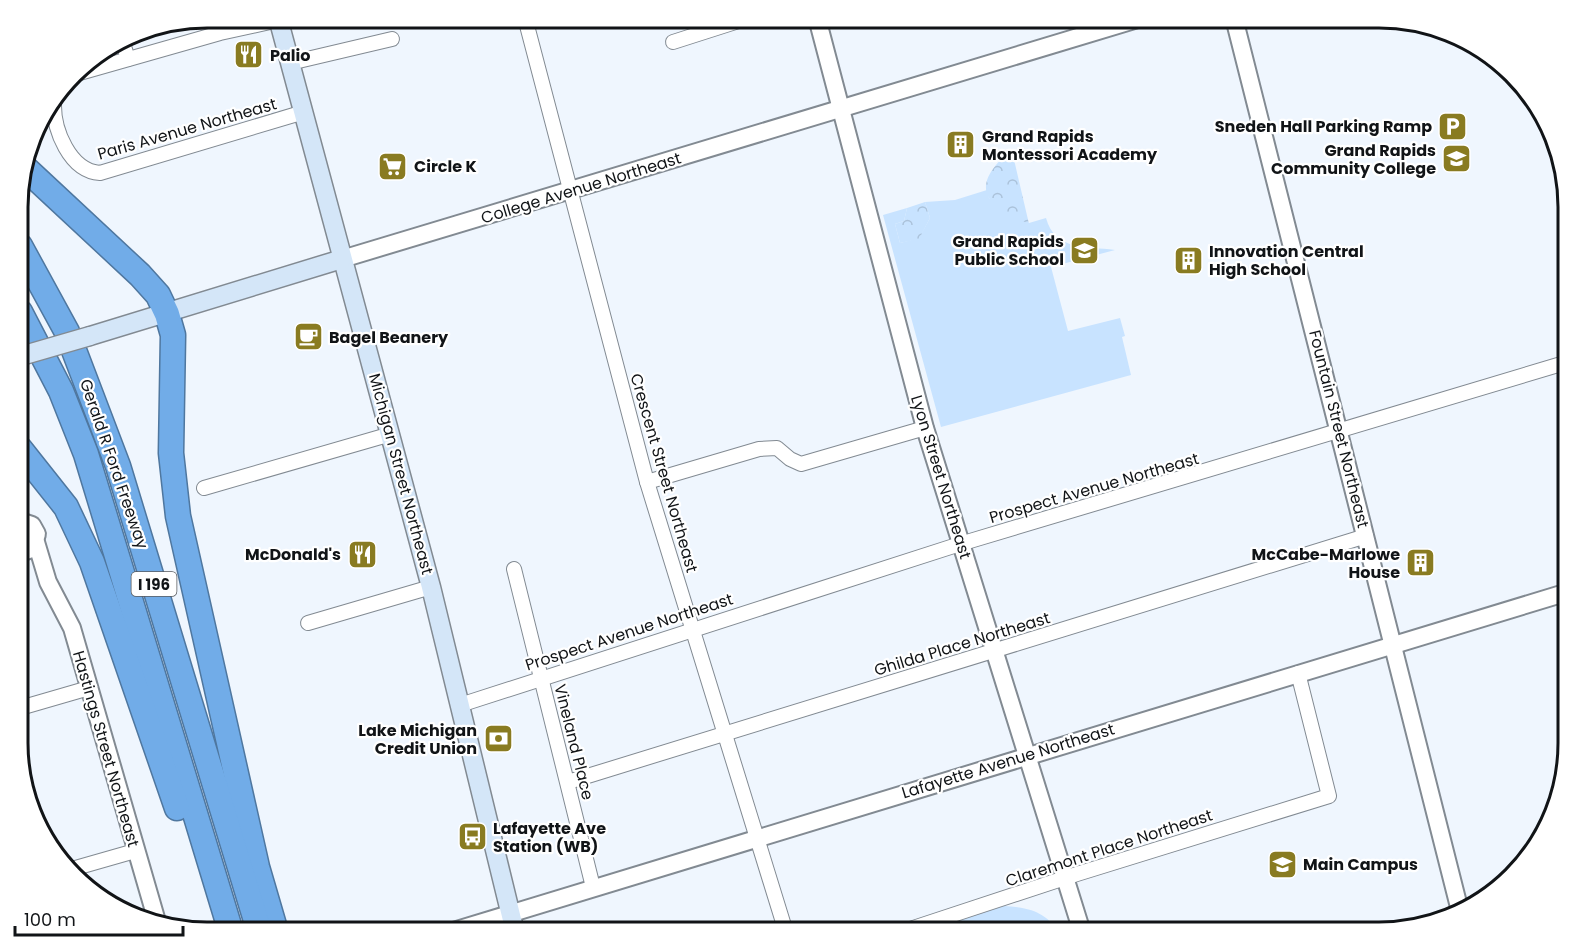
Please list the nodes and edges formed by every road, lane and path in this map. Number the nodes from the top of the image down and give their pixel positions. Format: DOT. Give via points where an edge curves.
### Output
graph roads {
  1 [pos="241,28"];
  2 [pos="281,28"];
  3 [pos="528,28"];
  4 [pos="716,28"];
  5 [pos="820,28"];
  6 [pos="1109,28"];
  7 [pos="1237,28"];
  8 [pos="392,39"];
  9 [pos="673,42"];
  10 [pos="125,49"];
  11 [pos="128,59"];
  12 [pos="290,63"];
  13 [pos="95,68"];
  14 [pos="841,111"];
  15 [pos="56,112"];
  16 [pos="304,112"];
  17 [pos="32,174"];
  18 [pos="572,191"];
  19 [pos="342,259"];
  20 [pos="28,261"];
  21 [pos="167,314"];
  22 [pos="28,327"];
  23 [pos="28,354"];
  24 [pos="1557,365"];
  25 [pos="925,428"];
  26 [pos="1340,431"];
  27 [pos="391,434"];
  28 [pos="28,459"];
  29 [pos="647,482"];
  30 [pos="204,488"];
  31 [pos="28,524"];
  32 [pos="1366,536"];
  33 [pos="36,542"];
  34 [pos="960,544"];
  35 [pos="28,552"];
  36 [pos="28,561"];
  37 [pos="514,569"];
  38 [pos="48,582"];
  39 [pos="430,586"];
  40 [pos="1557,595"];
  41 [pos="308,623"];
  42 [pos="691,629"];
  43 [pos="1394,644"];
  44 [pos="996,652"];
  45 [pos="1298,673"];
  46 [pos="540,677"];
  47 [pos="89,688"];
  48 [pos="460,705"];
  49 [pos="28,706"];
  50 [pos="724,734"];
  51 [pos="1026,755"];
  52 [pos="567,782"];
  53 [pos="757,838"];
  54 [pos="135,851"];
  55 [pos="78,866"];
  56 [pos="1065,879"];
  57 [pos="594,887"];
  58 [pos="1458,903"];
  59 [pos="154,913"];
  60 [pos="934,921"];
  61 [pos="1079,921"];
  62 [pos="227,922"];
  63 [pos="228,922"];
  64 [pos="256,922"];
  65 [pos="273,922"];
  66 [pos="512,922"];
  67 [pos="515,922"];
  68 [pos="783,922"];
  1 -- 11 [label="street"];
  2 -- 12 [label="main road, Michigan Street Northeast"];
  3 -- 18 [label="street, Crescent Street Northeast"];
  4 -- 9 [label="street"];
  5 -- 14 [label="street, Lyon Street Northeast"];
  6 -- 14 [label="street, College Avenue Northeast"];
  7 -- 26 [label="street, Fountain Street Northeast"];
  8 -- 12 [label="street"];
  10 -- 11 [label="street"];
  11 -- 13 [label="street"];
  12 -- 16 [label="main road, Michigan Street Northeast"];
  14 -- 18 [label="street, College Avenue Northeast"];
  14 -- 25 [label="street, Lyon Street Northeast"];
  15 -- 16 [label="street, Paris Avenue Northeast" via="64,144 72,158 80,167 100,174"];
  16 -- 19 [label="main road, Michigan Street Northeast"];
  17 -- 21 [label="highway" via="140,275 158,295"];
  18 -- 19 [label="street, College Avenue Northeast"];
  18 -- 29 [label="street, Crescent Street Northeast"];
  19 -- 21 [label="main road, College Avenue Northeast"];
  19 -- 27 [label="main road, Michigan Street Northeast"];
  20 -- 64 [label="highway, Gerald R Ford Freeway / I 196" via="67,333 118,466"];
  21 -- 23 [label="main road, College Avenue Northeast, bridge"];
  21 -- 65 [label="highway" via="173,335 171,453 178,516 257,867"];
  22 -- 63 [label="highway, Gerald R Ford Freeway / I 196" via="61,391 86,454"];
  24 -- 26 [label="street, Prospect Avenue Northeast"];
  25 -- 29 [label="street" via="801,464 777,448 759,449"];
  25 -- 34 [label="street, Lyon Street Northeast"];
  26 -- 32 [label="street, Fountain Street Northeast"];
  26 -- 34 [label="street, Prospect Avenue Northeast"];
  27 -- 30 [label="street"];
  27 -- 39 [label="main road, Michigan Street Northeast"];
  28 -- 62 [label="highway" via="66,507 92,562 193,856"];
  29 -- 42 [label="street, Crescent Street Northeast"];
  31 -- 33 [label="street, Hastings Street Northeast" via="37,534"];
  32 -- 43 [label="street, Fountain Street Northeast"];
  32 -- 44 [label="street, Ghilda Place Northeast"];
  33 -- 35 [label="street"];
  33 -- 38 [label="street, Hastings Street Northeast"];
  34 -- 42 [label="street, Prospect Avenue Northeast"];
  34 -- 44 [label="street, Lyon Street Northeast"];
  36 -- 38 [label="street, Hastings Street Northeast"];
  37 -- 46 [label="street, Vineland Place"];
  38 -- 47 [label="street, Hastings Street Northeast" via="72,628"];
  39 -- 41 [label="street"];
  39 -- 48 [label="main road, Michigan Street Northeast"];
  40 -- 43 [label="street, Lafayette Avenue Northeast"];
  42 -- 46 [label="street, Prospect Avenue Northeast"];
  42 -- 50 [label="street, Crescent Street Northeast"];
  43 -- 45 [label="street, Lafayette Avenue Northeast"];
  43 -- 58 [label="street, Fountain Street Northeast"];
  44 -- 50 [label="street, Ghilda Place Northeast"];
  44 -- 51 [label="street, Lyon Street Northeast"];
  45 -- 51 [label="street, Lafayette Avenue Northeast"];
  45 -- 56 [label="street, Claremont Place Northeast" via="1329,796"];
  46 -- 48 [label="street, Prospect Avenue Northeast"];
  46 -- 52 [label="street, Vineland Place"];
  47 -- 49 [label="street"];
  47 -- 54 [label="street, Hastings Street Northeast"];
  48 -- 66 [label="main road, Michigan Street Northeast"];
  50 -- 52 [label="street, Ghilda Place Northeast"];
  50 -- 53 [label="street, Crescent Street Northeast"];
  51 -- 53 [label="street, Lafayette Avenue Northeast"];
  51 -- 56 [label="street, Lyon Street Northeast"];
  52 -- 57 [label="street, Vineland Place"];
  53 -- 57 [label="street, Lafayette Avenue Northeast"];
  53 -- 68 [label="street, Crescent Street Northeast"];
  54 -- 55 [label="street"];
  54 -- 59 [label="street, Hastings Street Northeast"];
  56 -- 60 [label="street, Claremont Place Northeast"];
  56 -- 61 [label="street, Lyon Street Northeast"];
  57 -- 67 [label="street, Lafayette Avenue Northeast"];
}
